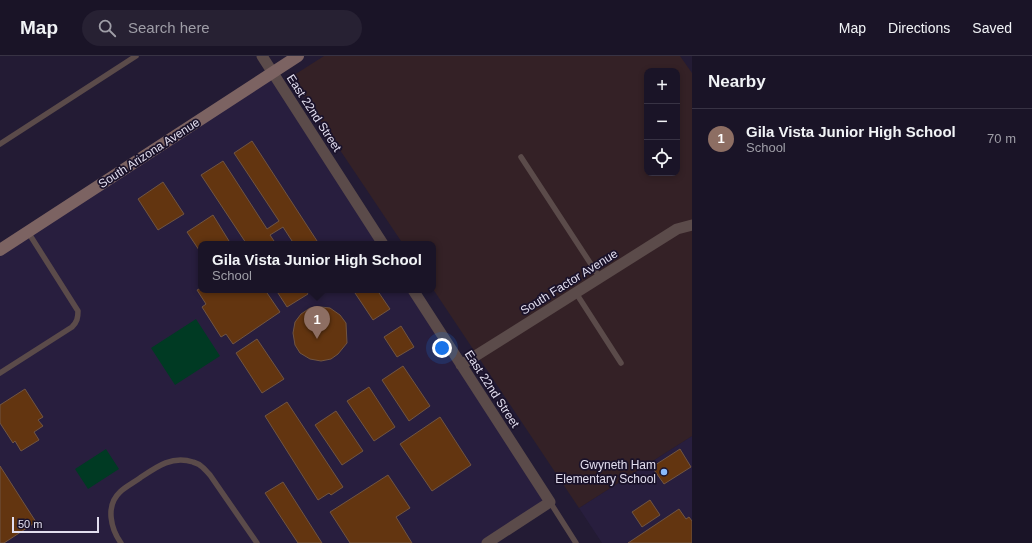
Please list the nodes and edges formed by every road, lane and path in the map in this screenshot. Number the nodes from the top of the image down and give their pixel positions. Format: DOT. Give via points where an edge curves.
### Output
graph roads {
  1 [pos="136,56"];
  2 [pos="262,56"];
  3 [pos="298,56"];
  4 [pos="273,72"];
  5 [pos="0,144"];
  6 [pos="521,157"];
  7 [pos="692,225"];
  8 [pos="28,232"];
  9 [pos="381,241"];
  10 [pos="0,250"];
  11 [pos="600,278"];
  12 [pos="415,293"];
  13 [pos="576,293"];
  14 [pos="621,363"];
  15 [pos="461,365"];
  16 [pos="0,373"];
  17 [pos="550,502"];
  18 [pos="121,543"];
  19 [pos="257,543"];
  20 [pos="487,543"];
  21 [pos="576,543"];
  1 -- 5 [label="lane"];
  2 -- 4 [label="street, East 22nd Street"];
  3 -- 4 [label="street, South Arizona Avenue"];
  4 -- 8 [label="street, South Arizona Avenue"];
  4 -- 9 [label="street, East 22nd Street"];
  6 -- 11 [label="lane"];
  7 -- 11 [label="street, South Factor Avenue" via="677,229"];
  8 -- 10 [label="street, South Arizona Avenue"];
  8 -- 16 [label="lane" via="78,311 78,318 72,328"];
  11 -- 13 [label="street, South Factor Avenue"];
  12 -- 15 [label="street, East 22nd Street"];
  13 -- 14 [label="lane"];
  13 -- 15 [label="street, South Factor Avenue"];
  15 -- 17 [label="street, East 22nd Street"];
  17 -- 20 [label="street"];
  17 -- 21 [label="lane"];
  18 -- 19 [label="lane" via="111,524 114,500 119,492 160,464 172,460 187,460 201,466 210,474"];
}
